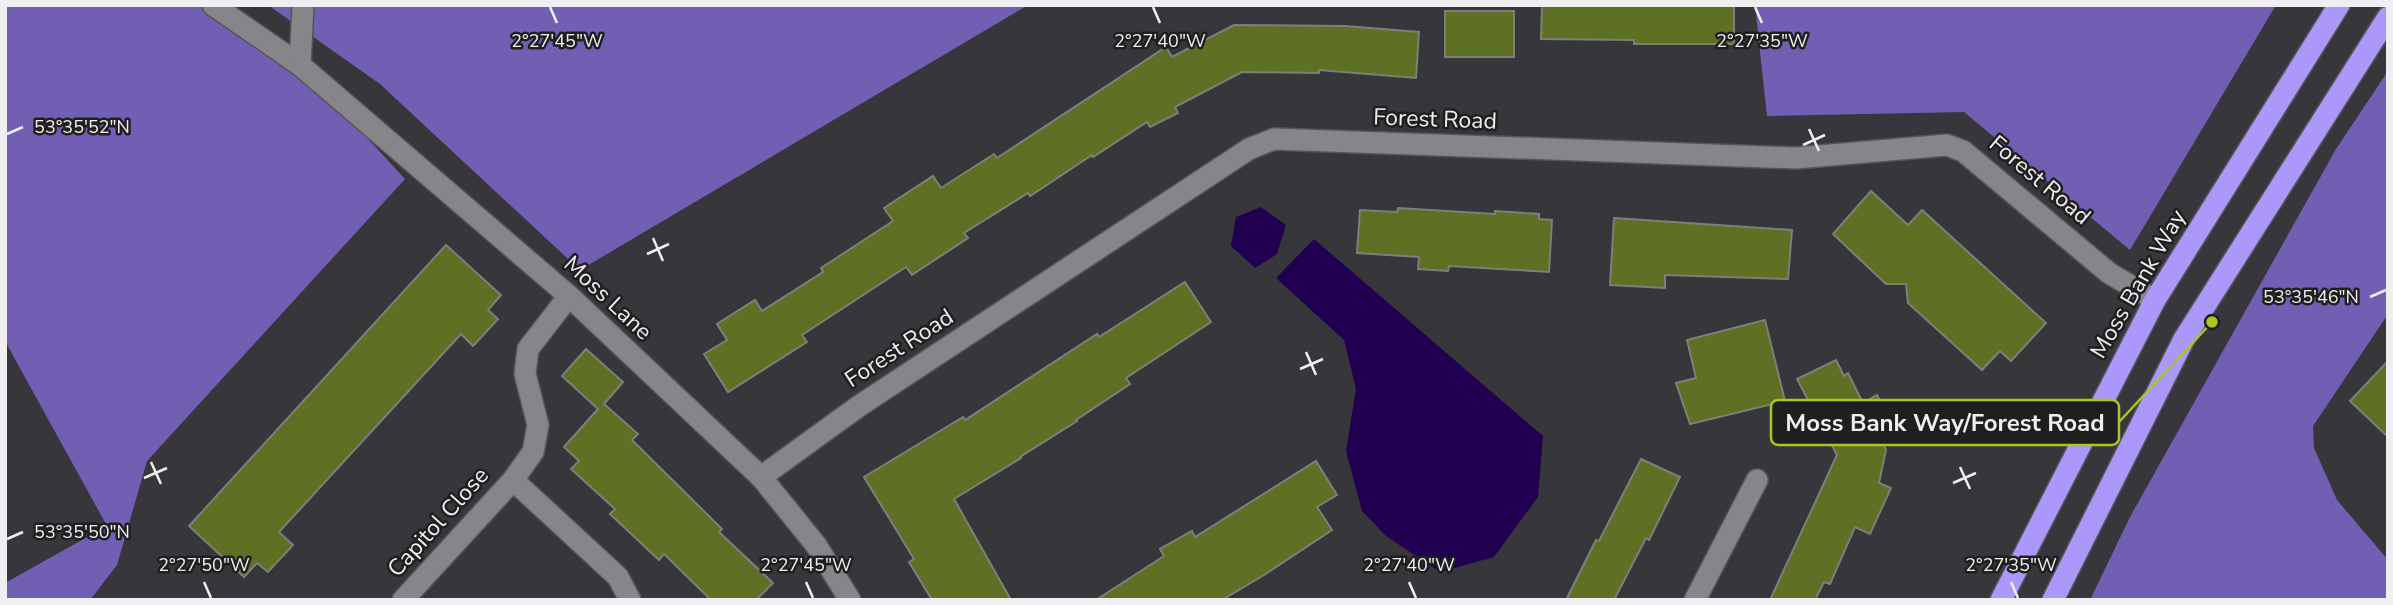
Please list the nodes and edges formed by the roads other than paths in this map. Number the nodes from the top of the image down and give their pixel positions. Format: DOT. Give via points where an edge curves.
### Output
graph roads {
  1 [pos="213,5"];
  2 [pos="303,5"];
  3 [pos="2339,5"];
  4 [pos="2388,18"];
  5 [pos="300,65"];
  6 [pos="569,296"];
  7 [pos="2155,300"];
  8 [pos="761,477"];
  9 [pos="513,480"];
  10 [pos="1757,481"];
  11 [pos="403,600"];
  12 [pos="630,600"];
  13 [pos="850,600"];
  14 [pos="1695,600"];
  15 [pos="2001,600"];
  16 [pos="2053,600"];
  1 -- 5 [label="street, Moss Lane"];
  2 -- 5 [label="street"];
  3 -- 7 [label="highway, Moss Bank Way"];
  4 -- 16 [label="highway" via="2184,339"];
  5 -- 6 [label="street, Moss Lane"];
  6 -- 8 [label="street, Moss Lane"];
  6 -- 9 [label="street, Capitol Close" via="528,349 525,374 538,425 533,452"];
  7 -- 8 [label="street, Forest Road" via="2109,273 1963,150 1948,145 1796,158 1274,139 1249,149 916,368"];
  7 -- 15 [label="highway, Moss Bank Way"];
  8 -- 13 [label="street, Moss Lane" via="816,545"];
  9 -- 11 [label="street, Capitol Close"];
  9 -- 12 [label="street, Capitol Close" via="618,577"];
  10 -- 14 [label="street"];
}
